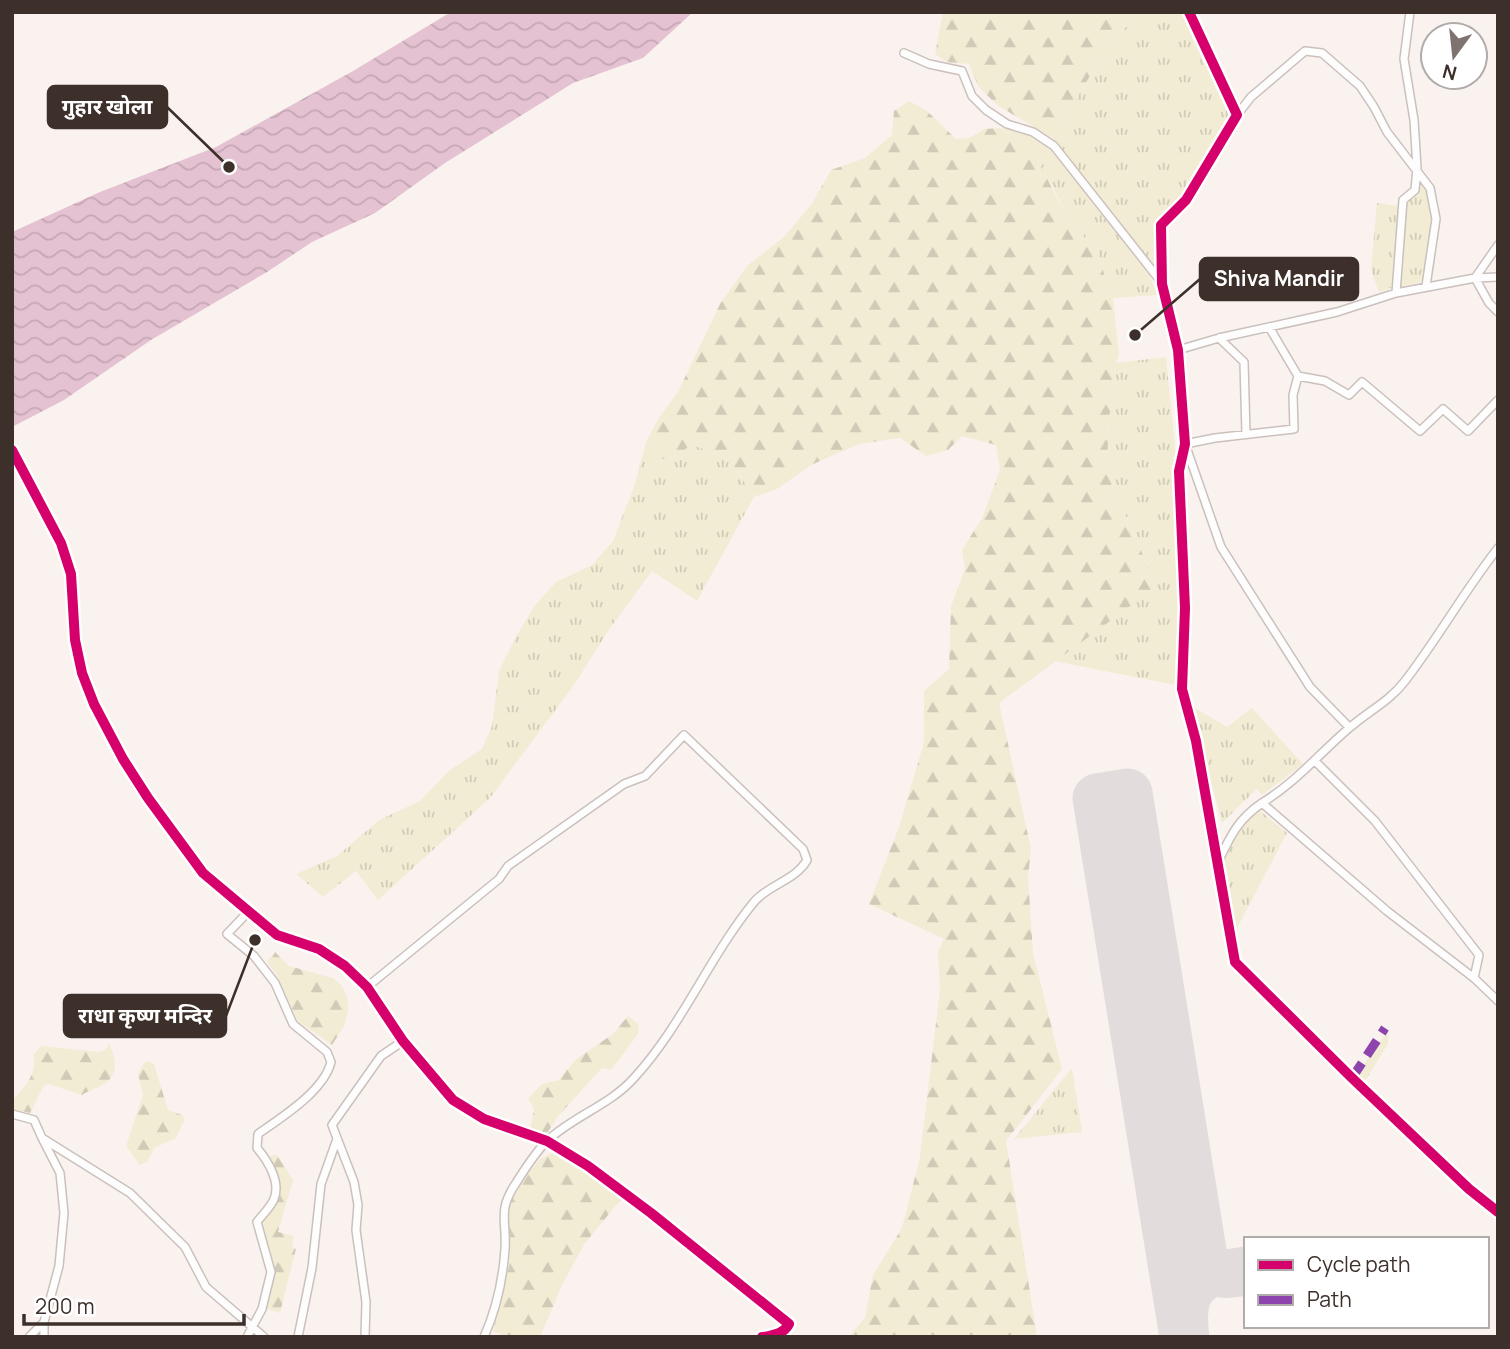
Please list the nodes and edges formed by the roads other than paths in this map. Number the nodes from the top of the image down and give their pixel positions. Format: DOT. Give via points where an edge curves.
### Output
graph roads {
  1 [pos="1189,12"];
  2 [pos="1410,12"];
  3 [pos="904,53"];
  4 [pos="1237,115"];
  5 [pos="1417,168"];
  6 [pos="1498,245"];
  7 [pos="1498,277"];
  8 [pos="1475,278"];
  9 [pos="1162,284"];
  10 [pos="1426,286"];
  11 [pos="1396,293"];
  12 [pos="1498,312"];
  13 [pos="1269,327"];
  14 [pos="1219,338"];
  15 [pos="1178,350"];
  16 [pos="1298,376"];
  17 [pos="1498,401"];
  18 [pos="1247,434"];
  19 [pos="1185,444"];
  20 [pos="12,450"];
  21 [pos="1498,548"];
  22 [pos="1349,727"];
  23 [pos="1315,761"];
  24 [pos="1262,803"];
  25 [pos="1217,864"];
  26 [pos="249,911"];
  27 [pos="1474,978"];
  28 [pos="367,987"];
  29 [pos="1498,1001"];
  30 [pos="403,1041"];
  31 [pos="12,1114"];
  32 [pos="42,1138"];
  33 [pos="337,1138"];
  34 [pos="547,1141"];
  35 [pos="1498,1212"];
  36 [pos="44,1322"];
  37 [pos="251,1327"];
  38 [pos="29,1337"];
  39 [pos="44,1337"];
  40 [pos="247,1337"];
  41 [pos="264,1337"];
  42 [pos="298,1337"];
  43 [pos="365,1337"];
  44 [pos="484,1337"];
  45 [pos="762,1337"];
  1 -- 4 [label="street"];
  2 -- 5 [label="street" via="1404,59"];
  3 -- 9 [label="street" via="962,71 972,96 986,110 1054,146"];
  4 -- 5 [label="street" via="1251,97 1305,51 1322,52 1360,86 1387,132"];
  4 -- 9 [label="street" via="1186,200 1161,225"];
  5 -- 10 [label="street" via="1430,188 1436,219"];
  5 -- 11 [label="street" via="1415,190 1403,200"];
  6 -- 8 [label="street"];
  7 -- 8 [label="street"];
  8 -- 10 [label="street"];
  8 -- 12 [label="street"];
  9 -- 15 [label="street"];
  10 -- 11 [label="street"];
  11 -- 13 [label="street"];
  13 -- 14 [label="street"];
  13 -- 16 [label="street"];
  14 -- 15 [label="street"];
  14 -- 18 [label="street" via="1244,362"];
  15 -- 19 [label="street"];
  16 -- 17 [label="street" via="1325,381 1349,395 1362,382 1420,431 1443,410 1468,431"];
  16 -- 18 [label="street" via="1293,395 1294,429"];
  18 -- 19 [label="street"];
  19 -- 22 [label="street" via="1221,547 1310,687"];
  19 -- 25 [label="street" via="1179,471 1185,608 1182,689 1196,741"];
  20 -- 26 [label="street" via="61,543 71,574 82,673 110,737 203,873"];
  21 -- 22 [label="street" via="1403,683"];
  22 -- 23 [label="street"];
  23 -- 24 [label="street"];
  23 -- 27 [label="street" via="1375,821 1479,955"];
  24 -- 25 [label="street" via="1234,829"];
  24 -- 27 [label="street" via="1387,911"];
  25 -- 35 [label="street" via="1235,962 1379,1104"];
  26 -- 28 [label="street" via="277,935 319,949"];
  26 -- 37 [label="street" via="227,934 260,963 275,983 293,1024 327,1052 331,1062 313,1091 258,1133 257,1148 270,1163 275,1198 257,1222 271,1272 262,1309"];
  27 -- 29 [label="street"];
  28 -- 30 [label="street"];
  28 -- 34 [label="street" via="508,866 624,784 645,776 684,735 803,849 807,860 800,871 758,897 737,923 660,1048 634,1078 611,1099"];
  30 -- 33 [label="street" via="380,1056 332,1125"];
  30 -- 34 [label="street" via="453,1100 484,1119"];
  31 -- 32 [label="street" via="34,1120"];
  32 -- 36 [label="street" via="60,1173 64,1213 59,1266"];
  32 -- 37 [label="street" via="130,1193 185,1247 206,1287"];
  33 -- 42 [label="street" via="321,1184 312,1268"];
  33 -- 43 [label="street" via="358,1205"];
  34 -- 44 [label="street" via="506,1202 503,1272"];
  34 -- 45 [label="street" via="651,1213 789,1324 785,1330"];
  36 -- 38 [label="street"];
  36 -- 39 [label="street"];
  37 -- 40 [label="street"];
  37 -- 41 [label="street"];
}
